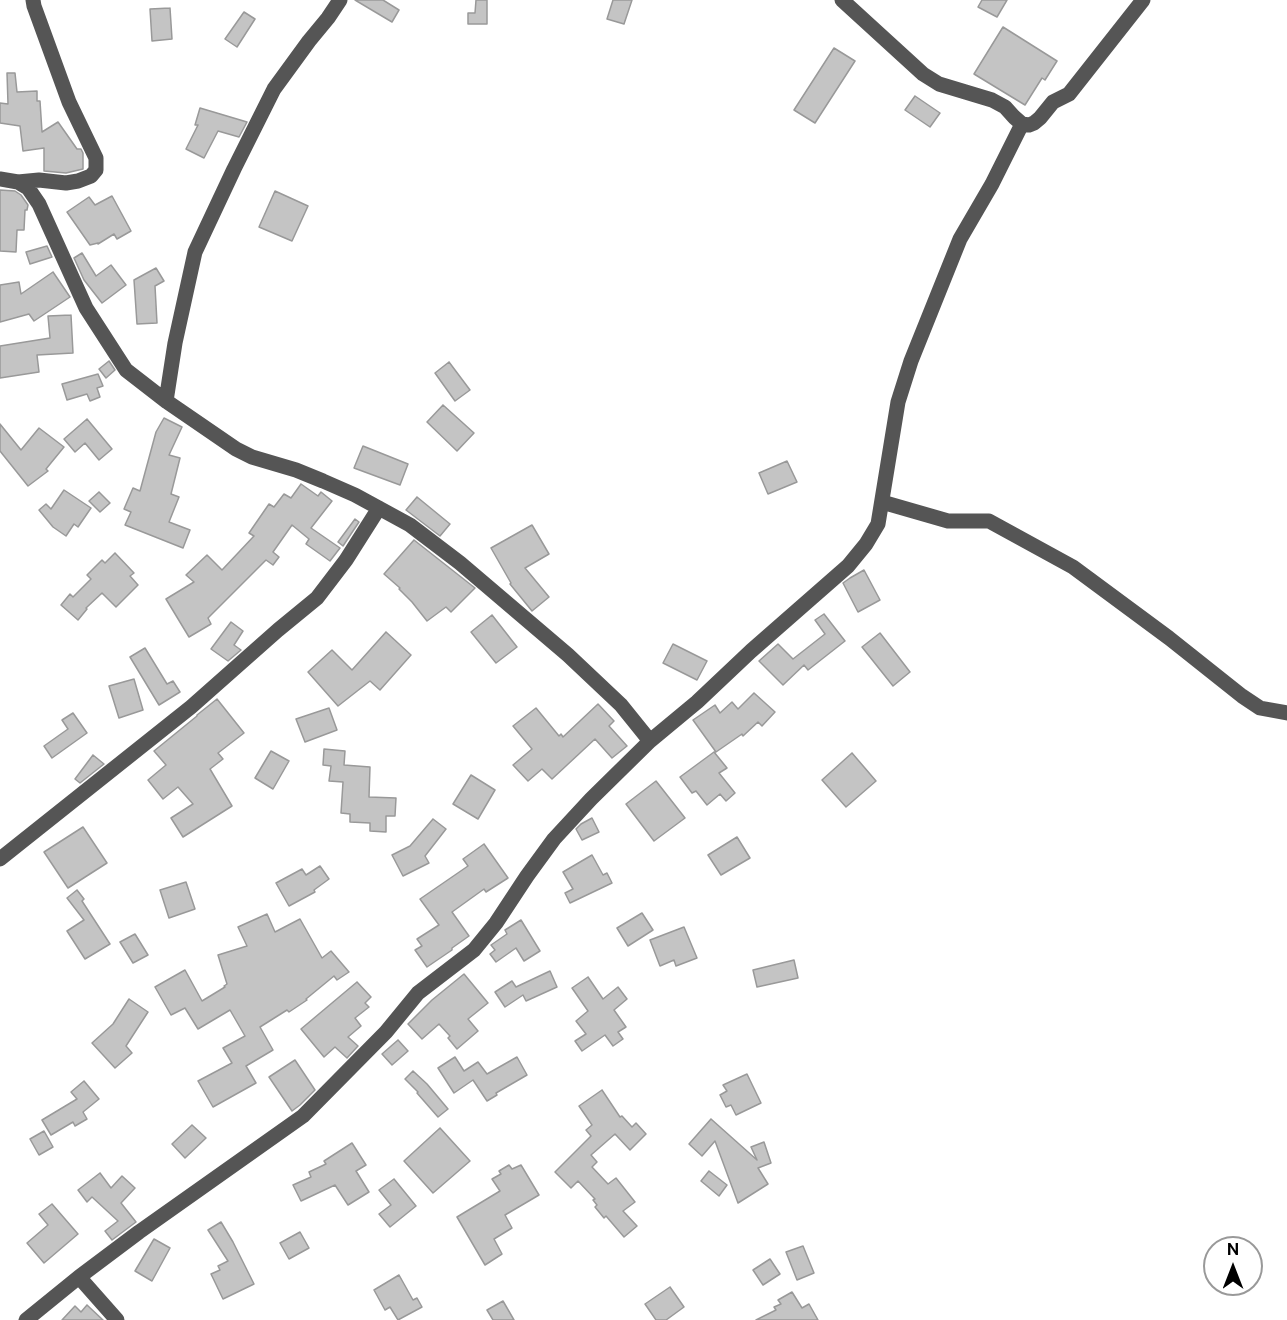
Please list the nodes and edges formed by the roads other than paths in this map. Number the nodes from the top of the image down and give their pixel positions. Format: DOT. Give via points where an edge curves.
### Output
graph roads {
  1 [pos="33,0"];
  2 [pos="340,0"];
  3 [pos="842,0"];
  4 [pos="1143,0"];
  5 [pos="1023,124"];
  6 [pos="0,179"];
  7 [pos="18,182"];
  8 [pos="166,401"];
  9 [pos="882,502"];
  10 [pos="378,508"];
  11 [pos="1287,713"];
  12 [pos="650,741"];
  13 [pos="0,859"];
  14 [pos="79,1277"];
  15 [pos="26,1320"];
  16 [pos="117,1320"];
  1 -- 7 [label="street" via="69,102 96,158 96,170 92,176 66,183"];
  2 -- 8 [label="street" via="274,89 195,252"];
  3 -- 5 [label="street" via="923,74 939,84 993,100"];
  4 -- 5 [label="street" via="1068,94 1053,102 1034,123"];
  5 -- 9 [label="street" via="960,238 911,362 898,402"];
  6 -- 7 [label="street"];
  7 -- 8 [label="street" via="28,188 39,204 86,308 126,370"];
  8 -- 10 [label="street" via="236,449 323,481"];
  9 -- 11 [label="street" via="948,521 988,521 1073,567 1260,708"];
  9 -- 12 [label="street" via="878,524 848,566"];
  10 -- 12 [label="street" via="410,525 460,563 621,705"];
  10 -- 13 [label="street" via="317,598 191,707"];
  12 -- 14 [label="street" via="554,839 474,950 418,993 386,1032 303,1116"];
  14 -- 15 [label="street"];
  14 -- 16 [label="street"];
}
